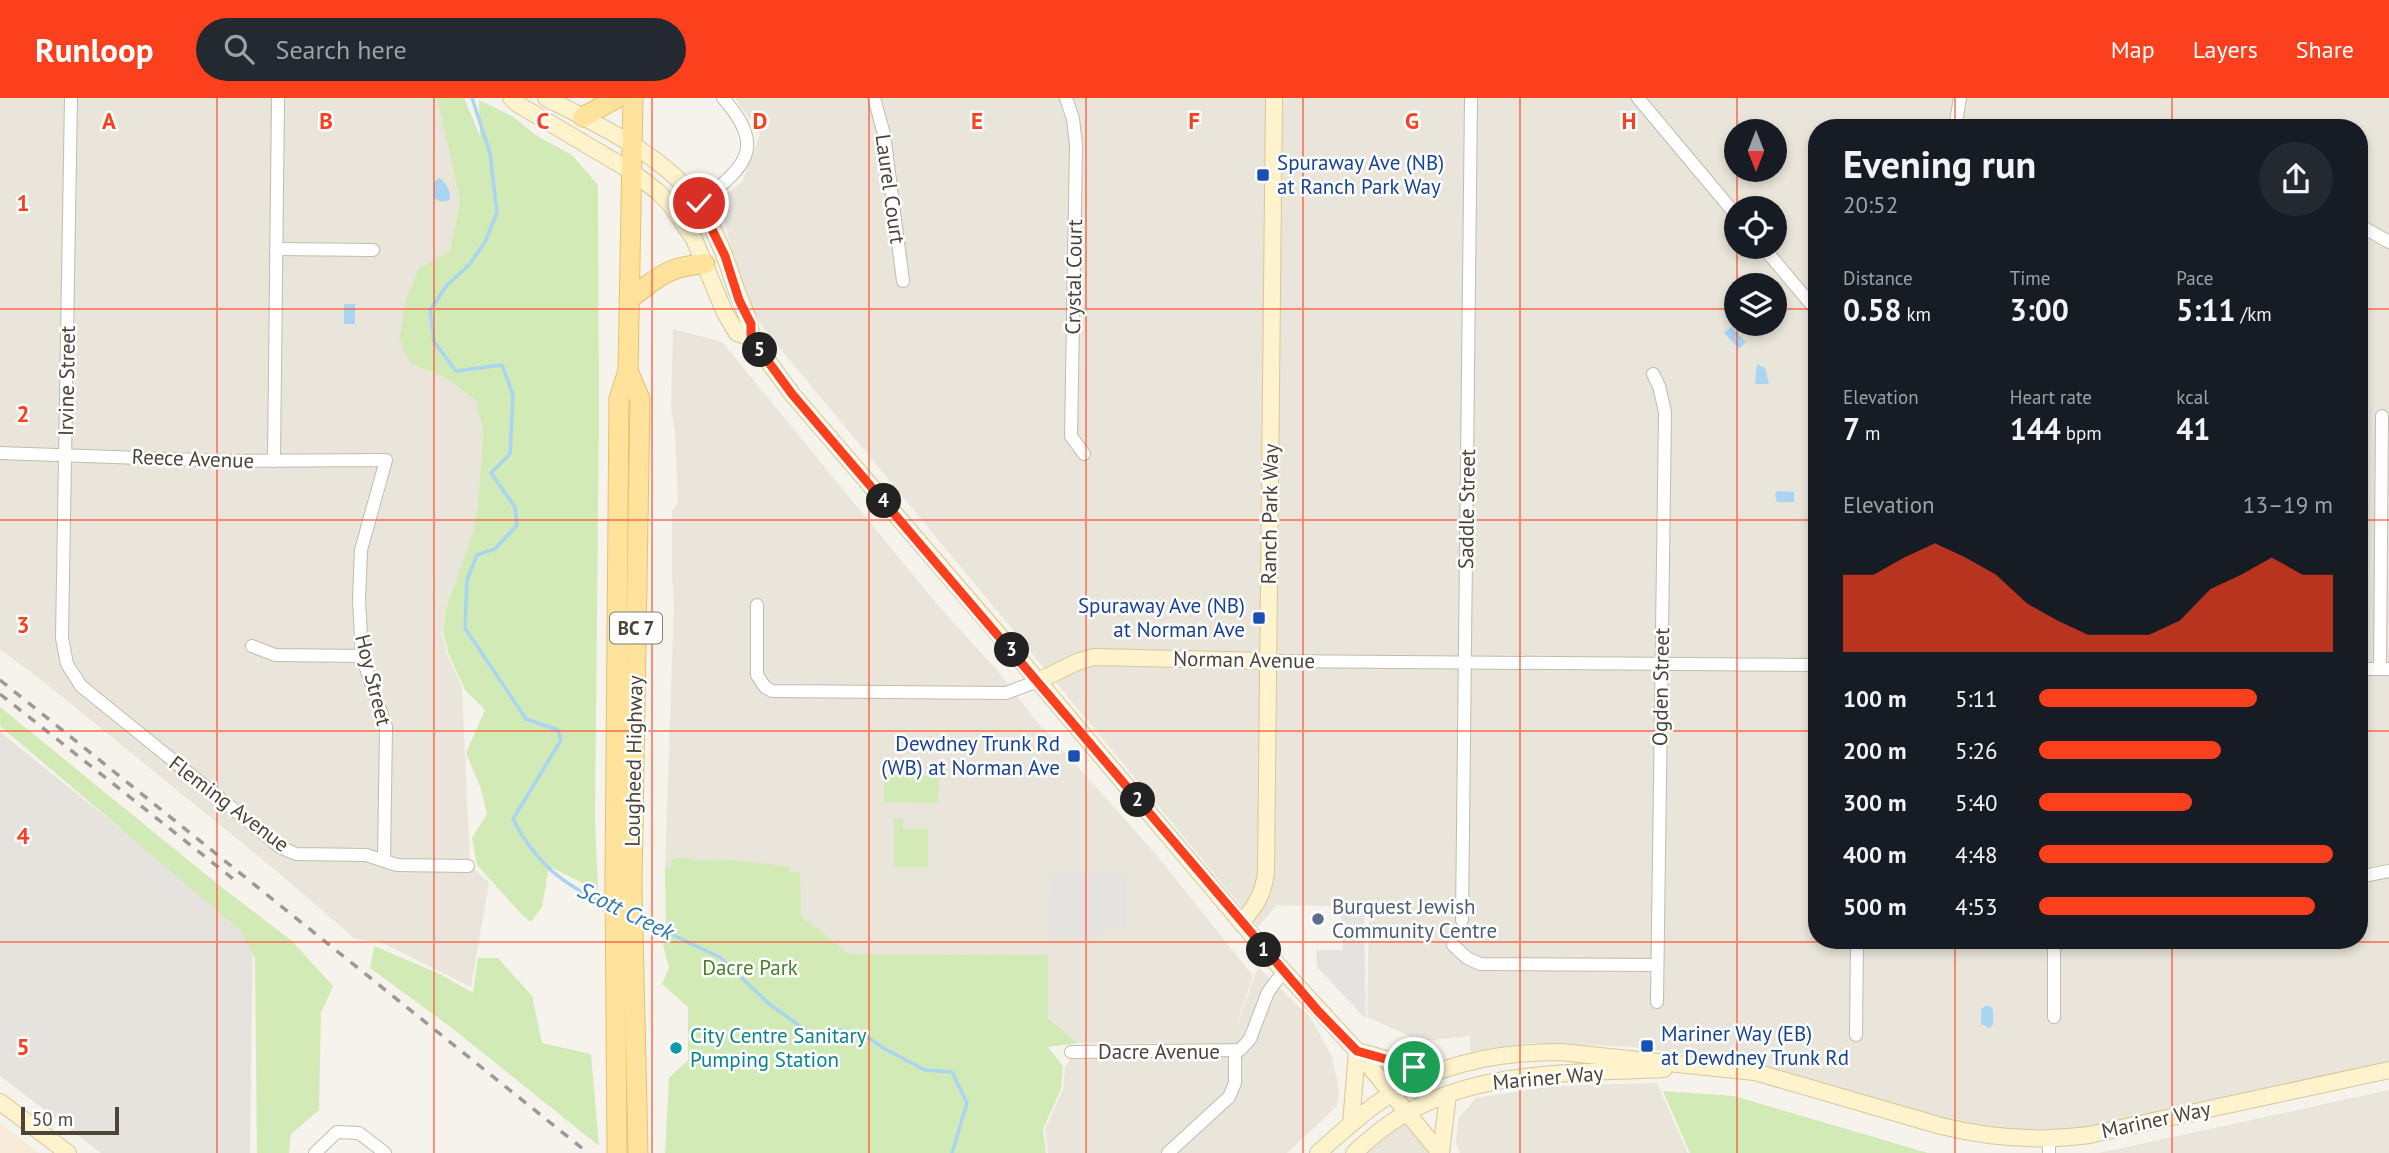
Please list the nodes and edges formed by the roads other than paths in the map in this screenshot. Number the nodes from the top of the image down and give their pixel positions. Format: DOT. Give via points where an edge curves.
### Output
graph roads {
  1 [pos="71,98"];
  2 [pos="278,98"];
  3 [pos="511,98"];
  4 [pos="546,98"];
  5 [pos="617,98"];
  6 [pos="633,98"];
  7 [pos="723,98"];
  8 [pos="874,98"];
  9 [pos="1066,98"];
  10 [pos="1274,98"];
  11 [pos="1471,98"];
  12 [pos="1638,98"];
  13 [pos="1960,98"];
  14 [pos="583,117"];
  15 [pos="1956,119"];
  16 [pos="632,145"];
  17 [pos="631,171"];
  18 [pos="1724,201"];
  19 [pos="699,203"];
  20 [pos="2368,230"];
  21 [pos="2389,242"];
  22 [pos="276,249"];
  23 [pos="373,250"];
  24 [pos="1773,259"];
  25 [pos="705,264"];
  26 [pos="904,281"];
  27 [pos="1806,298"];
  28 [pos="629,299"];
  29 [pos="1808,300"];
  30 [pos="751,338"];
  31 [pos="1653,374"];
  32 [pos="2382,416"];
  33 [pos="0,453"];
  34 [pos="1084,454"];
  35 [pos="66,456"];
  36 [pos="386,460"];
  37 [pos="274,461"];
  38 [pos="757,605"];
  39 [pos="253,646"];
  40 [pos="362,656"];
  41 [pos="1269,661"];
  42 [pos="1465,662"];
  43 [pos="1662,663"];
  44 [pos="67,664"];
  45 [pos="1808,665"];
  46 [pos="2384,669"];
  47 [pos="1038,681"];
  48 [pos="384,861"];
  49 [pos="468,866"];
  50 [pos="2389,871"];
  51 [pos="2368,875"];
  52 [pos="1462,920"];
  53 [pos="1241,923"];
  54 [pos="624,925"];
  55 [pos="1453,945"];
  56 [pos="1857,949"];
  57 [pos="2054,949"];
  58 [pos="1657,965"];
  59 [pos="1283,972"];
  60 [pos="1657,1002"];
  61 [pos="2054,1017"];
  62 [pos="1856,1035"];
  63 [pos="1235,1051"];
  64 [pos="1357,1051"];
  65 [pos="1071,1052"];
  66 [pos="1718,1067"];
  67 [pos="2389,1070"];
  68 [pos="1436,1073"];
  69 [pos="1390,1094"];
  70 [pos="1448,1094"];
  71 [pos="0,1102"];
  72 [pos="1406,1113"];
  73 [pos="1351,1124"];
  74 [pos="2049,1146"];
  75 [pos="68,1153"];
  76 [pos="315,1153"];
  77 [pos="385,1153"];
  78 [pos="617,1153"];
  79 [pos="638,1153"];
  80 [pos="1168,1153"];
  81 [pos="1318,1153"];
  82 [pos="1354,1153"];
  83 [pos="1440,1153"];
  1 -- 35 [label="street, Irvine Street"];
  2 -- 22 [label="street"];
  3 -- 17 [label="main road"];
  4 -- 14 [label="main road"];
  5 -- 14 [label="main road"];
  6 -- 16 [label="main road, Lougheed Highway / BC 7"];
  7 -- 19 [label="street" via="744,126 746,152 729,180"];
  8 -- 26 [label="street, Laurel Court" via="884,134"];
  9 -- 34 [label="street, Crystal Court" via="1076,145 1071,436"];
  10 -- 41 [label="main road, Ranch Park Way"];
  11 -- 42 [label="street, Saddle Street"];
  12 -- 18 [label="street"];
  13 -- 15 [label="street"];
  14 -- 16 [label="main road"];
  16 -- 17 [label="main road, Lougheed Highway / BC 7"];
  16 -- 19 [label="main road" via="681,181"];
  17 -- 25 [label="main road" via="671,205"];
  17 -- 28 [label="main road, Lougheed Highway / BC 7"];
  19 -- 30 [label="main road" via="725,256 751,324"];
  20 -- 21 [label="street"];
  22 -- 23 [label="street"];
  22 -- 37 [label="street"];
  24 -- 27 [label="street"];
  25 -- 28 [label="main road" via="666,272"];
  25 -- 30 [label="main road" via="737,333"];
  27 -- 29 [label="street"];
  28 -- 54 [label="main road, Lougheed Highway / BC 7" via="628,371 640,399"];
  30 -- 47 [label="main road" via="792,394"];
  31 -- 43 [label="street, Ogden Street" via="1665,412"];
  32 -- 46 [label="street"];
  33 -- 35 [label="street, Reece Avenue"];
  35 -- 37 [label="street, Reece Avenue"];
  35 -- 44 [label="street, Irvine Street" via="62,638"];
  36 -- 37 [label="street, Reece Avenue"];
  36 -- 40 [label="street, Hoy Street" via="361,550"];
  38 -- 47 [label="street, Norman Avenue" via="757,675 772,691 1006,693"];
  39 -- 40 [label="street" via="275,655"];
  40 -- 48 [label="street, Hoy Street" via="386,727"];
  41 -- 42 [label="street, Norman Avenue"];
  41 -- 47 [label="main road, Norman Avenue" via="1094,657"];
  41 -- 53 [label="main road, Ranch Park Way" via="1266,873 1257,904"];
  42 -- 43 [label="street, Norman Avenue"];
  42 -- 52 [label="street, Saddle Street"];
  43 -- 45 [label="street, Norman Avenue"];
  43 -- 58 [label="street, Ogden Street"];
  44 -- 48 [label="street, Fleming Avenue" via="81,686 280,847 296,854 366,855"];
  47 -- 53 [label="main road"];
  48 -- 49 [label="street, Fleming Avenue"];
  50 -- 51 [label="street"];
  53 -- 59 [label="main road"];
  54 -- 78 [label="main road, Lougheed Highway / BC 7"];
  54 -- 79 [label="main road, Lougheed Highway / BC 7"];
  55 -- 58 [label="street" via="1480,964"];
  56 -- 62 [label="street"];
  57 -- 61 [label="street"];
  58 -- 60 [label="street, Ogden Street"];
  59 -- 63 [label="street, Dacre Avenue" via="1268,992 1247,1044"];
  59 -- 64 [label="main road"];
  63 -- 65 [label="street, Dacre Avenue"];
  63 -- 80 [label="street" via="1235,1083 1229,1097"];
  64 -- 68 [label="main road"];
  64 -- 69 [label="main road"];
  64 -- 73 [label="main road"];
  66 -- 68 [label="main road, Mariner Way" via="1532,1052 1475,1060"];
  66 -- 70 [label="main road, Mariner Way" via="1514,1077"];
  66 -- 74 [label="main road, Mariner Way" via="1786,1079 1968,1132"];
  67 -- 74 [label="main road, Mariner Way"];
  68 -- 69 [label="main road, Mariner Way"];
  69 -- 72 [label="main road"];
  69 -- 73 [label="main road, Mariner Way"];
  70 -- 72 [label="main road, Mariner Way"];
  70 -- 83 [label="main road"];
  71 -- 75 [label="main road"];
  72 -- 82 [label="main road, Mariner Way"];
  72 -- 83 [label="main road"];
  73 -- 81 [label="main road, Mariner Way"];
  76 -- 77 [label="street" via="337,1132 359,1133"];
}
